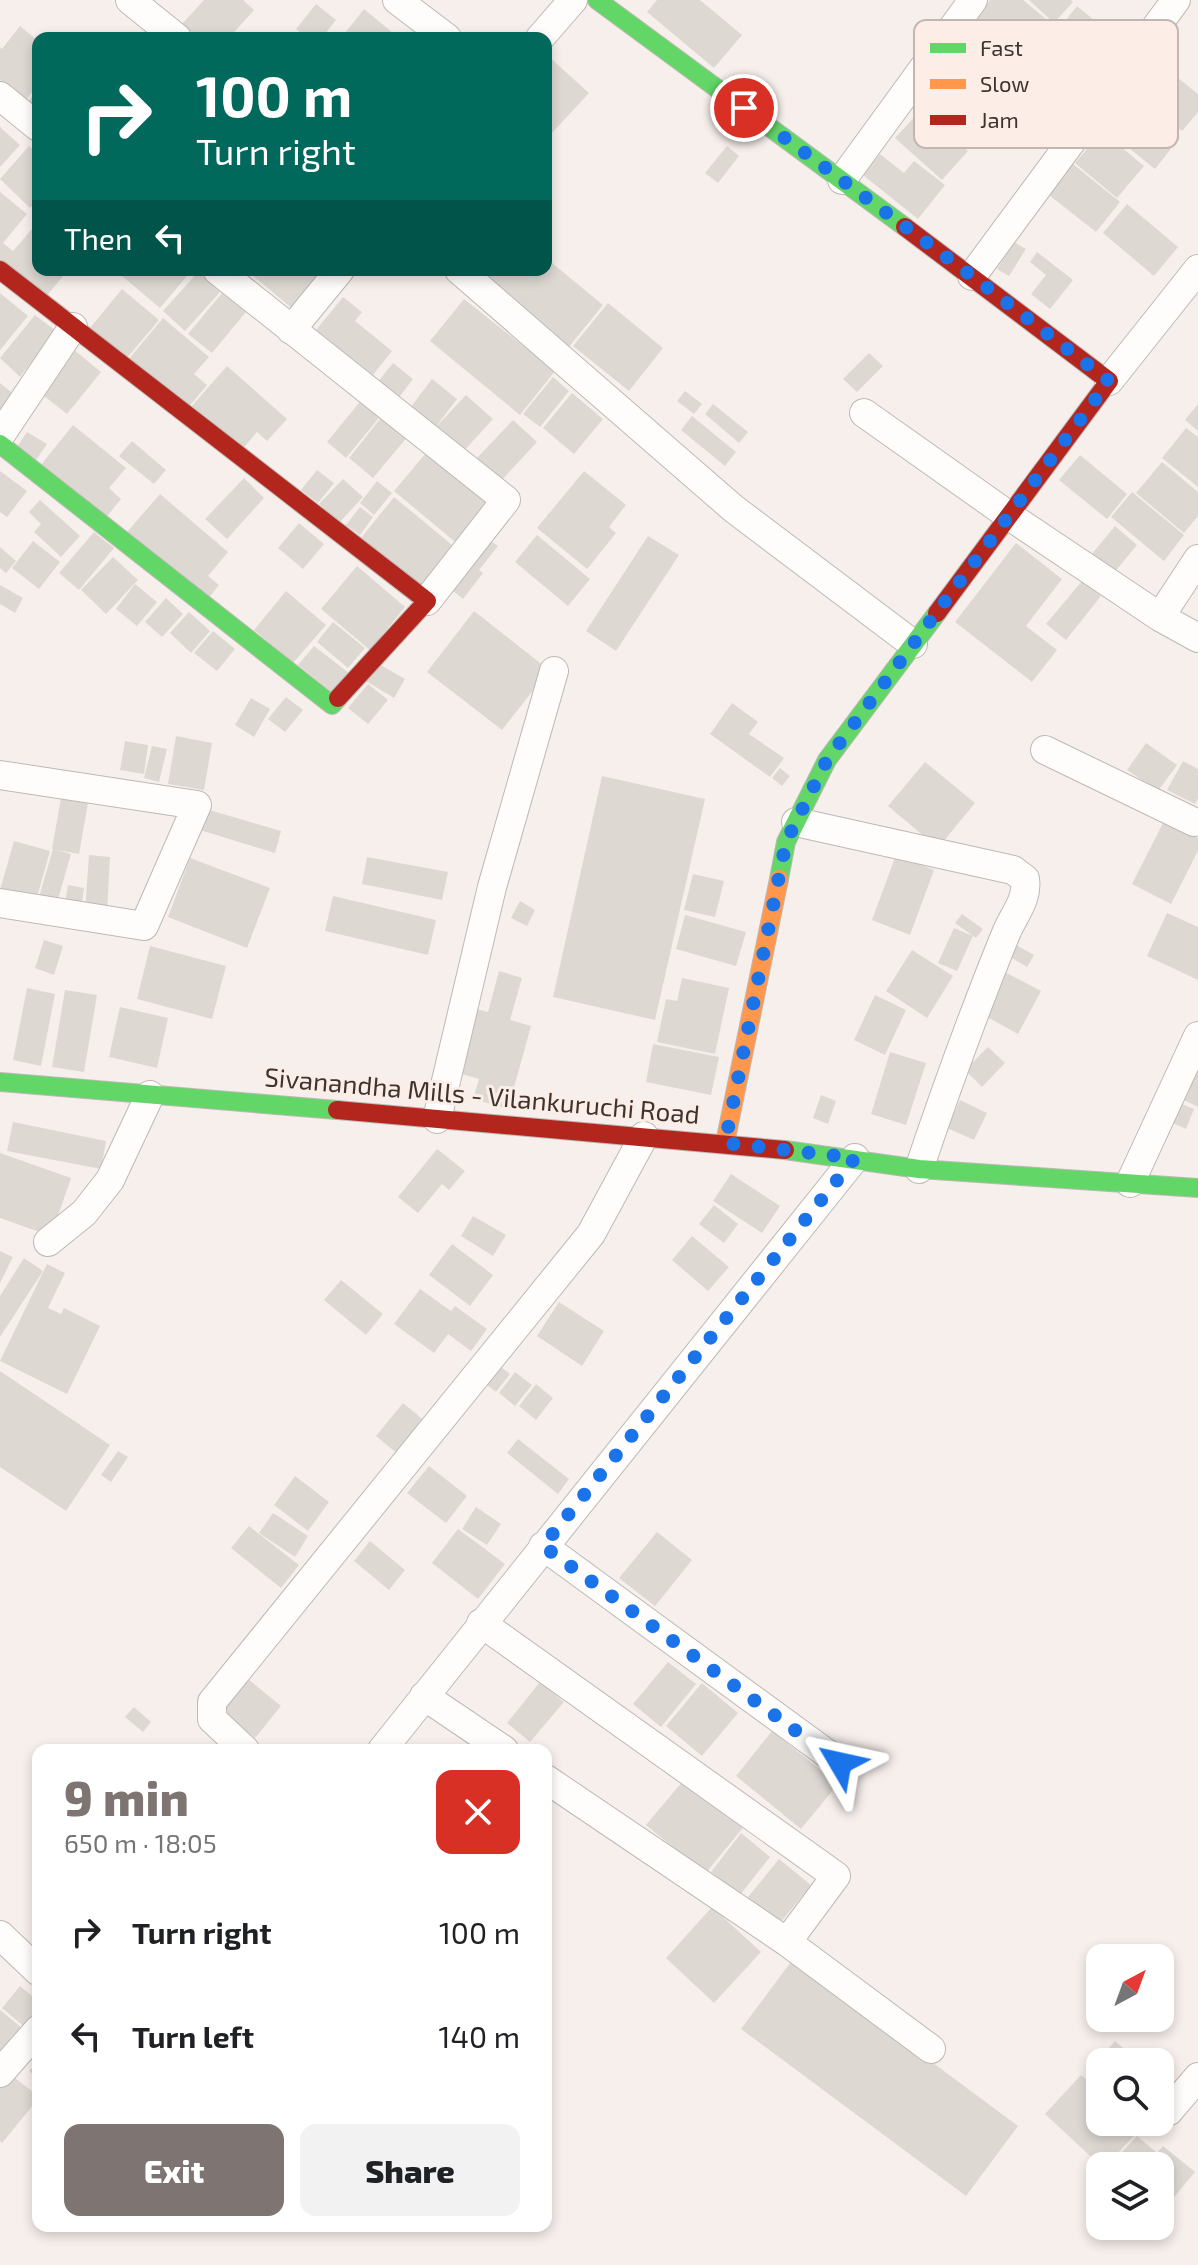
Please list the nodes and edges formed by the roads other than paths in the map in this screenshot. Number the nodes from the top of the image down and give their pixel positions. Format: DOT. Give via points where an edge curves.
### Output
graph roads {
  1 [pos="130,0"];
  2 [pos="397,0"];
  3 [pos="573,0"];
  4 [pos="597,0"];
  5 [pos="973,0"];
  6 [pos="1176,0"];
  7 [pos="958,20"];
  8 [pos="1161,20"];
  9 [pos="170,32"];
  10 [pos="439,32"];
  11 [pos="545,32"];
  12 [pos="914,81"];
  13 [pos="0,96"];
  14 [pos="32,122"];
  15 [pos="1067,148"];
  16 [pos="842,180"];
  17 [pos="1198,269"];
  18 [pos="0,270"];
  19 [pos="224,276"];
  20 [pos="335,276"];
  21 [pos="466,276"];
  22 [pos="972,276"];
  23 [pos="73,327"];
  24 [pos="291,330"];
  25 [pos="1109,381"];
  26 [pos="864,413"];
  27 [pos="0,436"];
  28 [pos="0,444"];
  29 [pos="1008,515"];
  30 [pos="1198,559"];
  31 [pos="427,601"];
  32 [pos="1160,617"];
  33 [pos="1198,638"];
  34 [pos="913,644"];
  35 [pos="554,671"];
  36 [pos="1045,750"];
  37 [pos="0,775"];
  38 [pos="1197,820"];
  39 [pos="796,822"];
  40 [pos="0,903"];
  41 [pos="1198,1036"];
  42 [pos="0,1082"];
  43 [pos="150,1095"];
  44 [pos="437,1119"];
  45 [pos="644,1136"];
  46 [pos="725,1143"];
  47 [pos="855,1158"];
  48 [pos="919,1169"];
  49 [pos="1130,1183"];
  50 [pos="1198,1188"];
  51 [pos="48,1242"];
  52 [pos="543,1546"];
  53 [pos="481,1623"];
  54 [pos="424,1696"];
  55 [pos="239,1744"];
  56 [pos="387,1744"];
  57 [pos="495,1744"];
  58 [pos="840,1763"];
  59 [pos="552,1783"];
  60 [pos="0,1935"];
  61 [pos="787,1942"];
  62 [pos="32,1965"];
  63 [pos="32,2037"];
  64 [pos="931,2049"];
  65 [pos="0,2073"];
  66 [pos="1198,2077"];
  67 [pos="1174,2105"];
  1 -- 9 [label="street"];
  2 -- 10 [label="street"];
  3 -- 11 [label="street"];
  4 -- 16 [label="street"];
  5 -- 7 [label="street"];
  6 -- 8 [label="street"];
  12 -- 16 [label="street"];
  13 -- 14 [label="street"];
  15 -- 22 [label="street"];
  16 -- 22 [label="street"];
  17 -- 25 [label="street"];
  18 -- 23 [label="street"];
  19 -- 24 [label="street"];
  20 -- 24 [label="street"];
  21 -- 34 [label="street" via="734,509"];
  22 -- 25 [label="street"];
  23 -- 27 [label="street"];
  23 -- 31 [label="street"];
  24 -- 31 [label="street" via="506,500"];
  25 -- 29 [label="street"];
  26 -- 29 [label="street"];
  28 -- 31 [label="street" via="332,705"];
  29 -- 32 [label="street"];
  29 -- 34 [label="street"];
  30 -- 32 [label="street"];
  32 -- 33 [label="street"];
  34 -- 39 [label="street" via="827,760"];
  35 -- 44 [label="street" via="492,887"];
  36 -- 38 [label="street"];
  37 -- 40 [label="street" via="197,805 144,926"];
  39 -- 46 [label="street" via="786,842"];
  39 -- 48 [label="street" via="1013,870 1025,879 1027,891 962,1042"];
  41 -- 49 [label="street"];
  42 -- 43 [label="street, Sivanandha Mills - Vilankuruchi Road"];
  43 -- 44 [label="street, Sivanandha Mills - Vilankuruchi Road"];
  43 -- 51 [label="street" via="110,1180 84,1213"];
  44 -- 45 [label="street, Sivanandha Mills - Vilankuruchi Road"];
  45 -- 46 [label="street, Sivanandha Mills - Vilankuruchi Road"];
  45 -- 55 [label="street" via="591,1234 212,1702 212,1719"];
  46 -- 47 [label="street, Sivanandha Mills - Vilankuruchi Road"];
  47 -- 48 [label="street, Sivanandha Mills - Vilankuruchi Road"];
  47 -- 52 [label="street"];
  48 -- 49 [label="street, Sivanandha Mills - Vilankuruchi Road"];
  49 -- 50 [label="street, Sivanandha Mills - Vilankuruchi Road"];
  52 -- 53 [label="street"];
  52 -- 58 [label="street"];
  53 -- 54 [label="street"];
  53 -- 61 [label="street" via="836,1876"];
  54 -- 56 [label="street"];
  54 -- 57 [label="street"];
  59 -- 61 [label="street"];
  60 -- 62 [label="street"];
  61 -- 64 [label="street"];
  63 -- 65 [label="street"];
  66 -- 67 [label="street"];
}
